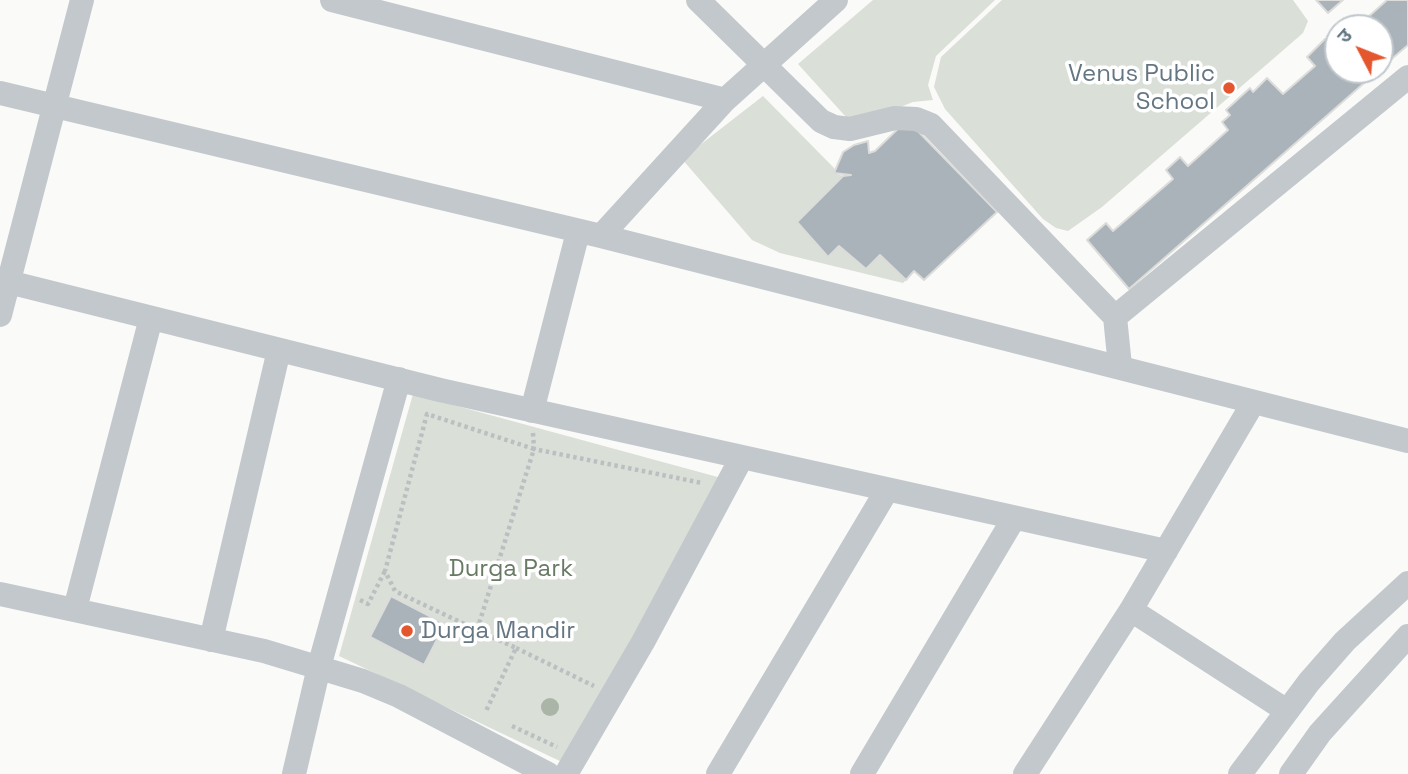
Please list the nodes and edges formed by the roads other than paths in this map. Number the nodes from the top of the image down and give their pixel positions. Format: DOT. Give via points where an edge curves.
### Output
graph roads {
  1 [pos="82,0"];
  2 [pos="332,0"];
  3 [pos="698,0"];
  4 [pos="836,0"];
  5 [pos="762,65"];
  6 [pos="1408,77"];
  7 [pos="0,93"];
  8 [pos="725,100"];
  9 [pos="52,106"];
  10 [pos="589,234"];
  11 [pos="4,281"];
  12 [pos="0,315"];
  13 [pos="1115,317"];
  14 [pos="151,318"];
  15 [pos="279,350"];
  16 [pos="1121,366"];
  17 [pos="400,379"];
  18 [pos="1254,403"];
  19 [pos="532,411"];
  20 [pos="1408,441"];
  21 [pos="741,457"];
  22 [pos="887,490"];
  23 [pos="1014,518"];
  24 [pos="1166,551"];
  25 [pos="1408,583"];
  26 [pos="0,594"];
  27 [pos="75,609"];
  28 [pos="1131,610"];
  29 [pos="1408,636"];
  30 [pos="211,640"];
  31 [pos="319,667"];
  32 [pos="1287,710"];
  33 [pos="294,774"];
  34 [pos="548,774"];
  35 [pos="566,774"];
  36 [pos="718,774"];
  37 [pos="862,774"];
  38 [pos="1025,774"];
  39 [pos="1240,774"];
  40 [pos="1291,774"];
  1 -- 9 [label="street"];
  2 -- 8 [label="street"];
  3 -- 5 [label="street"];
  4 -- 5 [label="street"];
  5 -- 8 [label="street"];
  5 -- 13 [label="street" via="804,107 834,127 850,129 894,118 931,125"];
  6 -- 13 [label="street"];
  7 -- 9 [label="street"];
  8 -- 10 [label="street"];
  9 -- 10 [label="street"];
  9 -- 11 [label="street"];
  10 -- 16 [label="street"];
  10 -- 19 [label="street"];
  11 -- 12 [label="street"];
  11 -- 14 [label="street"];
  13 -- 16 [label="street"];
  14 -- 15 [label="street"];
  14 -- 27 [label="street"];
  15 -- 17 [label="street"];
  15 -- 30 [label="street"];
  16 -- 18 [label="street"];
  17 -- 19 [label="street"];
  17 -- 31 [label="street"];
  18 -- 20 [label="street"];
  18 -- 24 [label="street"];
  19 -- 21 [label="street"];
  21 -- 22 [label="street"];
  21 -- 35 [label="street" via="643,642"];
  22 -- 23 [label="street"];
  22 -- 36 [label="street"];
  23 -- 24 [label="street"];
  23 -- 37 [label="street"];
  24 -- 28 [label="street"];
  25 -- 32 [label="street" via="1345,642"];
  26 -- 27 [label="street"];
  27 -- 30 [label="street"];
  28 -- 32 [label="street"];
  28 -- 38 [label="street"];
  29 -- 40 [label="street" via="1320,733"];
  30 -- 31 [label="street"];
  31 -- 33 [label="street"];
  31 -- 34 [label="street" via="479,724"];
  32 -- 39 [label="street"];
}
